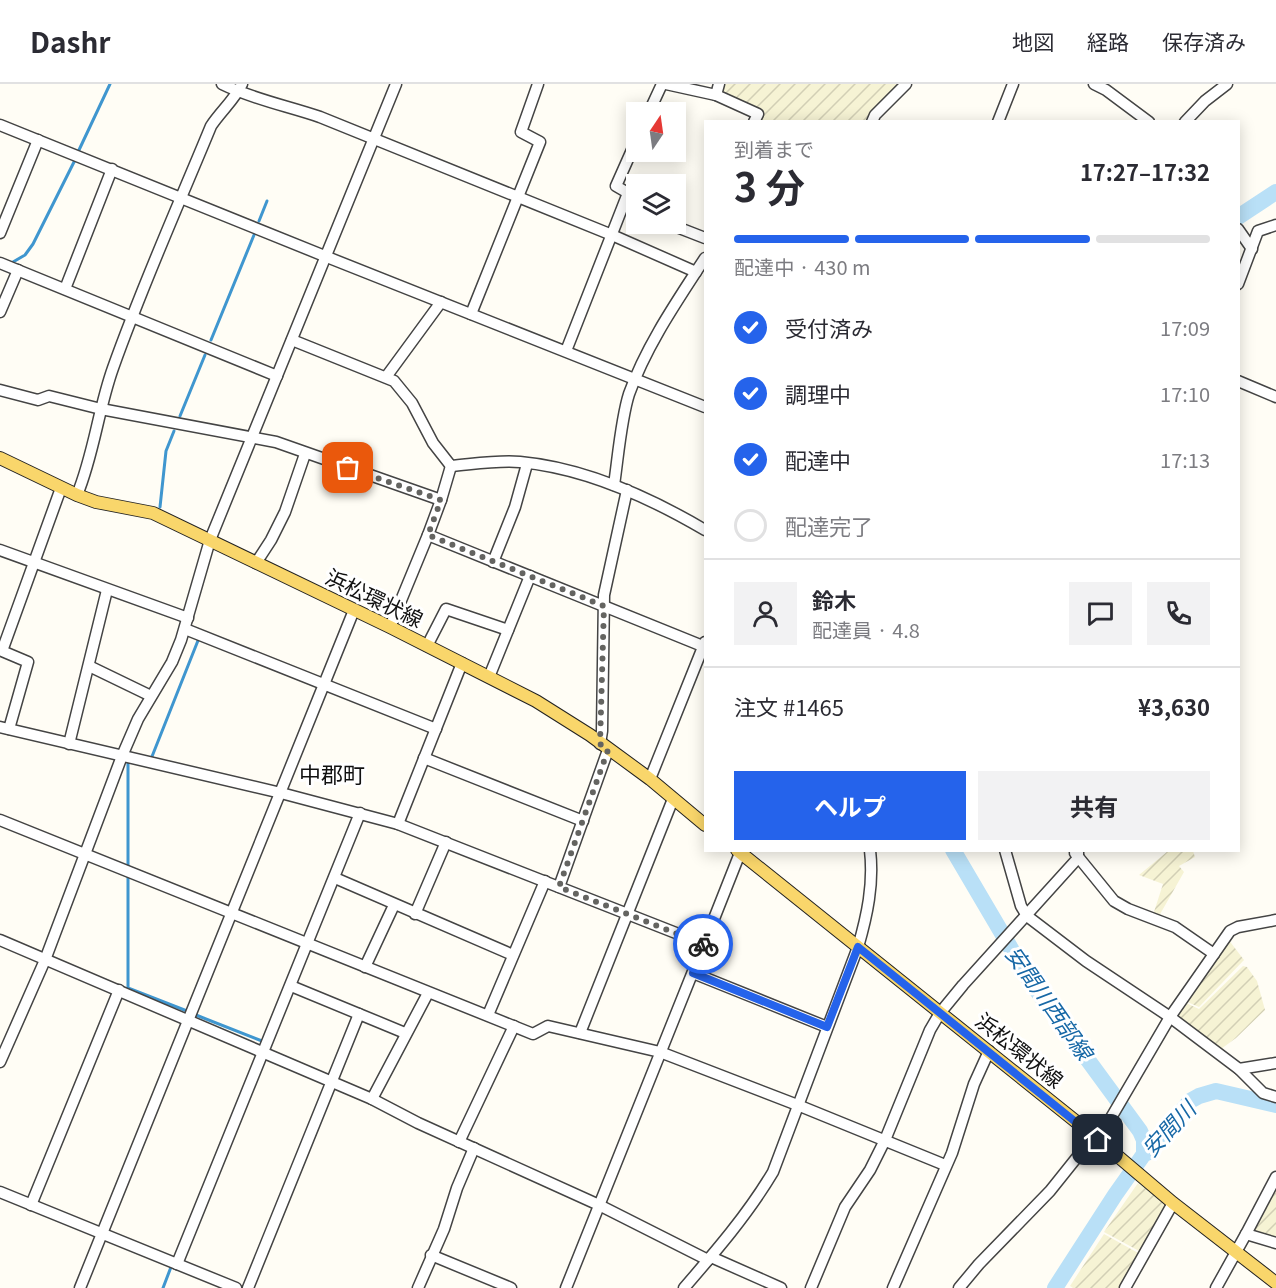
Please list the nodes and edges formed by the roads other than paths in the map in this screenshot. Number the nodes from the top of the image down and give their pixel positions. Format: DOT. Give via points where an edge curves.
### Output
graph roads {
  1 [pos="222,84"];
  2 [pos="396,84"];
  3 [pos="538,84"];
  4 [pos="664,84"];
  5 [pos="906,84"];
  6 [pos="1013,84"];
  7 [pos="1094,84"];
  8 [pos="1227,84"];
  9 [pos="240,88"];
  10 [pos="718,89"];
  11 [pos="654,102"];
  12 [pos="755,120"];
  13 [pos="873,120"];
  14 [pos="999,120"];
  15 [pos="1146,120"];
  16 [pos="1187,120"];
  17 [pos="0,125"];
  18 [pos="373,139"];
  19 [pos="38,140"];
  20 [pos="627,162"];
  21 [pos="112,169"];
  22 [pos="626,191"];
  23 [pos="517,196"];
  24 [pos="182,198"];
  25 [pos="626,206"];
  26 [pos="1276,225"];
  27 [pos="686,231"];
  28 [pos="1240,232"];
  29 [pos="0,233"];
  30 [pos="612,235"];
  31 [pos="704,238"];
  32 [pos="1252,249"];
  33 [pos="327,257"];
  34 [pos="704,260"];
  35 [pos="0,263"];
  36 [pos="18,270"];
  37 [pos="696,272"];
  38 [pos="1240,279"];
  39 [pos="64,289"];
  40 [pos="441,302"];
  41 [pos="0,312"];
  42 [pos="471,314"];
  43 [pos="133,316"];
  44 [pos="292,340"];
  45 [pos="566,351"];
  46 [pos="277,376"];
  47 [pos="386,377"];
  48 [pos="636,379"];
  49 [pos="1240,382"];
  50 [pos="0,390"];
  51 [pos="1276,397"];
  52 [pos="704,406"];
  53 [pos="101,409"];
  54 [pos="253,437"];
  55 [pos="305,454"];
  56 [pos="0,458"];
  57 [pos="527,464"];
  58 [pos="451,466"];
  59 [pos="614,485"];
  60 [pos="61,488"];
  61 [pos="627,490"];
  62 [pos="77,495"];
  63 [pos="441,500"];
  64 [pos="704,529"];
  65 [pos="428,535"];
  66 [pos="210,540"];
  67 [pos="0,550"];
  68 [pos="493,562"];
  69 [pos="34,563"];
  70 [pos="255,563"];
  71 [pos="530,576"];
  72 [pos="107,590"];
  73 [pos="604,606"];
  74 [pos="354,610"];
  75 [pos="186,623"];
  76 [pos="390,627"];
  77 [pos="508,630"];
  78 [pos="704,645"];
  79 [pos="427,646"];
  80 [pos="1,651"];
  81 [pos="462,663"];
  82 [pos="89,666"];
  83 [pos="489,677"];
  84 [pos="323,683"];
  85 [pos="151,696"];
  86 [pos="4,728"];
  87 [pos="436,729"];
  88 [pos="69,744"];
  89 [pos="604,747"];
  90 [pos="122,756"];
  91 [pos="424,758"];
  92 [pos="650,779"];
  93 [pos="281,793"];
  94 [pos="673,799"];
  95 [pos="360,813"];
  96 [pos="0,820"];
  97 [pos="583,821"];
  98 [pos="398,824"];
  99 [pos="704,824"];
  100 [pos="446,842"];
  101 [pos="738,852"];
  102 [pos="870,852"];
  103 [pos="1006,852"];
  104 [pos="85,853"];
  105 [pos="1076,853"];
  106 [pos="335,878"];
  107 [pos="545,881"];
  108 [pos="559,887"];
  109 [pos="394,905"];
  110 [pos="232,914"];
  111 [pos="415,914"];
  112 [pos="628,915"];
  113 [pos="1027,916"];
  114 [pos="1276,920"];
  115 [pos="0,940"];
  116 [pos="308,944"];
  117 [pos="704,944"];
  118 [pos="858,947"];
  119 [pos="1214,954"];
  120 [pos="513,955"];
  121 [pos="45,960"];
  122 [pos="365,967"];
  123 [pos="693,973"];
  124 [pos="291,986"];
  125 [pos="119,990"];
  126 [pos="428,993"];
  127 [pos="940,1013"];
  128 [pos="359,1014"];
  129 [pos="488,1015"];
  130 [pos="1170,1017"];
  131 [pos="190,1020"];
  132 [pos="514,1026"];
  133 [pos="827,1027"];
  134 [pos="405,1033"];
  135 [pos="580,1034"];
  136 [pos="989,1051"];
  137 [pos="264,1052"];
  138 [pos="660,1052"];
  139 [pos="0,1062"];
  140 [pos="1276,1063"];
  141 [pos="1239,1069"];
  142 [pos="331,1081"];
  143 [pos="1276,1096"];
  144 [pos="372,1099"];
  145 [pos="800,1106"];
  146 [pos="1096,1138"];
  147 [pos="885,1140"];
  148 [pos="459,1142"];
  149 [pos="474,1148"];
  150 [pos="945,1165"];
  151 [pos="1276,1177"];
  152 [pos="0,1192"];
  153 [pos="1173,1203"];
  154 [pos="31,1205"];
  155 [pos="599,1205"];
  156 [pos="102,1234"];
  157 [pos="1246,1234"];
  158 [pos="1276,1243"];
  159 [pos="1236,1252"];
  160 [pos="431,1255"];
  161 [pos="709,1259"];
  162 [pos="177,1264"];
  163 [pos="1276,1283"];
  164 [pos="80,1288"];
  165 [pos="236,1288"];
  166 [pos="248,1288"];
  167 [pos="418,1288"];
  168 [pos="511,1288"];
  169 [pos="566,1288"];
  170 [pos="684,1288"];
  171 [pos="779,1288"];
  172 [pos="811,1288"];
  173 [pos="893,1288"];
  174 [pos="959,1288"];
  175 [pos="1125,1288"];
  176 [pos="1216,1288"];
  1 -- 9 [label="street"];
  2 -- 18 [label="street"];
  3 -- 23 [label="street" via="520,132 540,142"];
  4 -- 10 [label="street"];
  4 -- 11 [label="street"];
  5 -- 13 [label="street"];
  6 -- 14 [label="street"];
  7 -- 15 [label="street"];
  8 -- 16 [label="street"];
  9 -- 18 [label="street"];
  9 -- 24 [label="street" via="211,126"];
  10 -- 12 [label="street" via="758,114"];
  17 -- 19 [label="street"];
  18 -- 23 [label="street"];
  18 -- 33 [label="street"];
  19 -- 21 [label="street"];
  19 -- 29 [label="street"];
  20 -- 22 [label="street" via="616,186"];
  21 -- 24 [label="street"];
  21 -- 39 [label="street"];
  23 -- 30 [label="street"];
  23 -- 42 [label="street"];
  24 -- 33 [label="street"];
  24 -- 43 [label="street"];
  25 -- 30 [label="street"];
  26 -- 32 [label="street" via="1258,231"];
  27 -- 31 [label="street"];
  28 -- 32 [label="street"];
  30 -- 37 [label="street"];
  30 -- 45 [label="street"];
  32 -- 38 [label="street"];
  33 -- 40 [label="street"];
  33 -- 44 [label="street"];
  34 -- 37 [label="street"];
  35 -- 36 [label="street"];
  36 -- 39 [label="street"];
  36 -- 41 [label="street"];
  37 -- 48 [label="street" via="652,344"];
  39 -- 43 [label="street"];
  40 -- 42 [label="street"];
  40 -- 47 [label="street"];
  42 -- 45 [label="street"];
  43 -- 46 [label="street"];
  43 -- 53 [label="street"];
  44 -- 46 [label="street"];
  44 -- 47 [label="street"];
  45 -- 48 [label="street"];
  46 -- 54 [label="street"];
  47 -- 58 [label="street" via="412,403 433,443"];
  48 -- 52 [label="street"];
  48 -- 59 [label="street" via="628,397"];
  49 -- 51 [label="street"];
  50 -- 53 [label="street" via="38,400 49,396"];
  53 -- 54 [label="street"];
  53 -- 62 [label="street"];
  54 -- 55 [label="street"];
  54 -- 66 [label="street"];
  55 -- 63 [label="street"];
  55 -- 70 [label="street" via="285,512"];
  56 -- 60 [label="main road, 浜松環状線"];
  57 -- 58 [label="street"];
  57 -- 59 [label="street"];
  57 -- 68 [label="street"];
  58 -- 63 [label="street"];
  59 -- 61 [label="street"];
  60 -- 62 [label="main road, 浜松環状線"];
  60 -- 69 [label="street"];
  61 -- 64 [label="street"];
  61 -- 73 [label="street"];
  62 -- 66 [label="main road, 浜松環状線" via="153,513"];
  63 -- 65 [label="street"];
  65 -- 68 [label="street"];
  65 -- 76 [label="street"];
  66 -- 70 [label="main road, 浜松環状線"];
  66 -- 75 [label="street"];
  67 -- 69 [label="street"];
  68 -- 71 [label="street"];
  69 -- 72 [label="street"];
  69 -- 80 [label="street"];
  70 -- 74 [label="main road, 浜松環状線"];
  71 -- 73 [label="street"];
  71 -- 77 [label="street"];
  72 -- 75 [label="street"];
  72 -- 82 [label="street"];
  73 -- 78 [label="street"];
  73 -- 89 [label="street"];
  74 -- 76 [label="main road, 浜松環状線"];
  74 -- 84 [label="street"];
  75 -- 84 [label="street"];
  75 -- 85 [label="street" via="172,662"];
  76 -- 79 [label="main road, 浜松環状線"];
  77 -- 79 [label="street" via="446,609"];
  77 -- 83 [label="street"];
  78 -- 92 [label="street"];
  79 -- 81 [label="main road, 浜松環状線"];
  80 -- 86 [label="street" via="28,662"];
  81 -- 83 [label="main road, 浜松環状線"];
  81 -- 87 [label="street"];
  82 -- 85 [label="street"];
  82 -- 88 [label="street"];
  83 -- 89 [label="main road, 浜松環状線" via="536,701"];
  84 -- 87 [label="street"];
  84 -- 93 [label="street"];
  85 -- 90 [label="street"];
  86 -- 88 [label="street"];
  87 -- 91 [label="street"];
  88 -- 90 [label="street"];
  89 -- 92 [label="main road, 浜松環状線"];
  89 -- 97 [label="street"];
  90 -- 93 [label="street"];
  90 -- 104 [label="street"];
  91 -- 97 [label="street"];
  91 -- 98 [label="street"];
  92 -- 94 [label="main road, 浜松環状線"];
  93 -- 95 [label="street"];
  93 -- 110 [label="street"];
  94 -- 99 [label="main road, 浜松環状線"];
  94 -- 112 [label="street"];
  95 -- 98 [label="street"];
  95 -- 106 [label="street"];
  96 -- 104 [label="street"];
  97 -- 108 [label="street"];
  98 -- 100 [label="street"];
  100 -- 107 [label="street"];
  100 -- 111 [label="street"];
  101 -- 117 [label="street"];
  101 -- 118 [label="main road, 浜松環状線"];
  102 -- 118 [label="street" via="870,891"];
  103 -- 113 [label="street"];
  104 -- 110 [label="street"];
  104 -- 121 [label="street"];
  105 -- 113 [label="street"];
  105 -- 119 [label="street" via="1114,900 1175,927"];
  106 -- 109 [label="street"];
  106 -- 116 [label="street"];
  107 -- 108 [label="street"];
  107 -- 120 [label="street"];
  108 -- 112 [label="street"];
  109 -- 111 [label="street"];
  109 -- 122 [label="street"];
  110 -- 116 [label="street"];
  110 -- 131 [label="street"];
  111 -- 120 [label="street"];
  112 -- 117 [label="street"];
  112 -- 135 [label="street"];
  113 -- 127 [label="street"];
  113 -- 130 [label="street"];
  114 -- 119 [label="street" via="1234,928"];
  115 -- 121 [label="street"];
  116 -- 122 [label="street"];
  116 -- 124 [label="street"];
  117 -- 123 [label="street"];
  118 -- 127 [label="main road, 浜松環状線"];
  118 -- 133 [label="street"];
  119 -- 130 [label="street"];
  120 -- 129 [label="street"];
  121 -- 125 [label="street"];
  121 -- 139 [label="street"];
  122 -- 126 [label="street"];
  123 -- 133 [label="street"];
  123 -- 138 [label="street"];
  124 -- 128 [label="street"];
  124 -- 137 [label="street"];
  125 -- 131 [label="street"];
  125 -- 154 [label="street"];
  126 -- 129 [label="street"];
  126 -- 134 [label="street"];
  127 -- 136 [label="main road, 浜松環状線"];
  127 -- 147 [label="street"];
  128 -- 134 [label="street"];
  128 -- 142 [label="street"];
  129 -- 132 [label="street"];
  130 -- 141 [label="street"];
  130 -- 146 [label="street"];
  131 -- 137 [label="street"];
  131 -- 156 [label="street"];
  132 -- 135 [label="street" via="533,1034 549,1026"];
  132 -- 148 [label="street"];
  133 -- 145 [label="street"];
  134 -- 144 [label="street"];
  135 -- 138 [label="street"];
  136 -- 146 [label="main road, 浜松環状線"];
  136 -- 150 [label="street"];
  137 -- 142 [label="street"];
  137 -- 162 [label="street"];
  138 -- 145 [label="street"];
  138 -- 155 [label="street"];
  140 -- 141 [label="street"];
  141 -- 143 [label="street" via="1263,1093"];
  142 -- 144 [label="street"];
  142 -- 166 [label="street"];
  144 -- 148 [label="street"];
  145 -- 147 [label="street"];
  145 -- 161 [label="street" via="773,1172 755,1202"];
  146 -- 153 [label="main road, 浜松環状線"];
  146 -- 174 [label="street"];
  147 -- 150 [label="street"];
  147 -- 172 [label="street" via="844,1207"];
  148 -- 149 [label="street"];
  149 -- 155 [label="street"];
  149 -- 160 [label="street"];
  150 -- 173 [label="street"];
  151 -- 157 [label="street"];
  152 -- 154 [label="street"];
  153 -- 159 [label="main road, 浜松環状線"];
  153 -- 175 [label="street"];
  154 -- 156 [label="street"];
  155 -- 161 [label="street"];
  155 -- 169 [label="street"];
  156 -- 162 [label="street"];
  156 -- 164 [label="street"];
  157 -- 158 [label="street"];
  157 -- 159 [label="street"];
  159 -- 163 [label="main road, 浜松環状線"];
  159 -- 176 [label="street"];
  160 -- 167 [label="street"];
  160 -- 168 [label="street"];
  161 -- 170 [label="street"];
  161 -- 171 [label="street"];
  162 -- 165 [label="street"];
}
